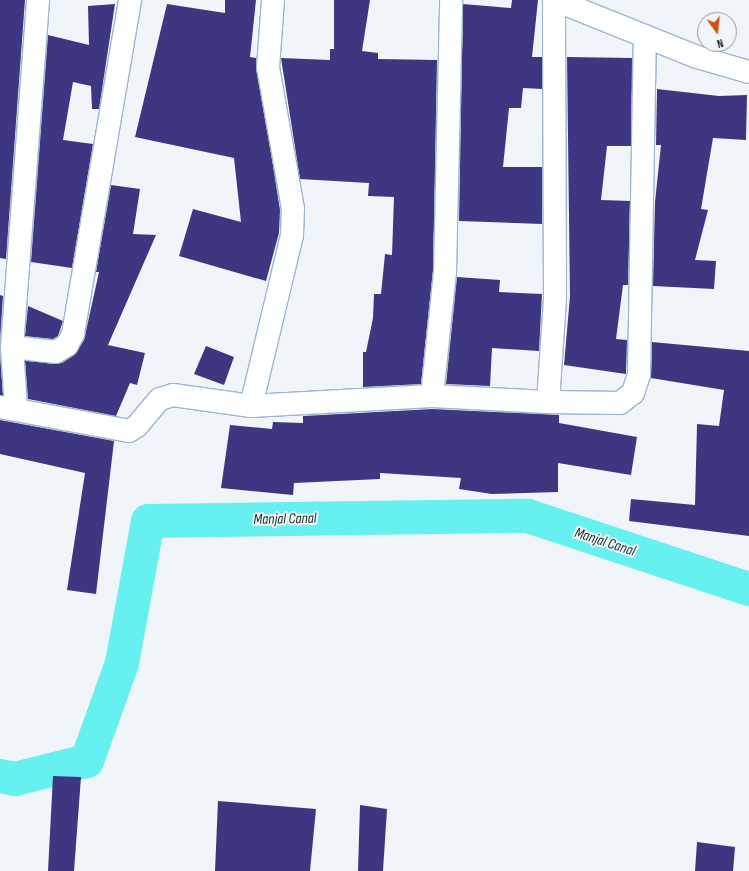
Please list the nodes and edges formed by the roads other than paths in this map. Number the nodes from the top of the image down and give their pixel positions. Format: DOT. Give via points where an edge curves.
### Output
graph roads {
  1 [pos="38,0"];
  2 [pos="130,0"];
  3 [pos="272,0"];
  4 [pos="451,0"];
  5 [pos="561,1"];
  6 [pos="645,36"];
  7 [pos="749,72"];
  8 [pos="12,347"];
  9 [pos="432,396"];
  10 [pos="548,402"];
  11 [pos="251,406"];
  12 [pos="8,407"];
  1 -- 8 [label="street"];
  2 -- 8 [label="street" via="73,334 67,345 56,352"];
  3 -- 11 [label="street" via="268,67 293,209 292,235"];
  4 -- 9 [label="street" via="445,272"];
  5 -- 6 [label="street"];
  5 -- 10 [label="street" via="555,298"];
  6 -- 7 [label="street"];
  6 -- 10 [label="street" via="639,374 633,393 620,403"];
  8 -- 12 [label="street"];
  9 -- 10 [label="street"];
  9 -- 11 [label="street"];
  11 -- 12 [label="street" via="173,395 160,399 137,426 129,431"];
}
